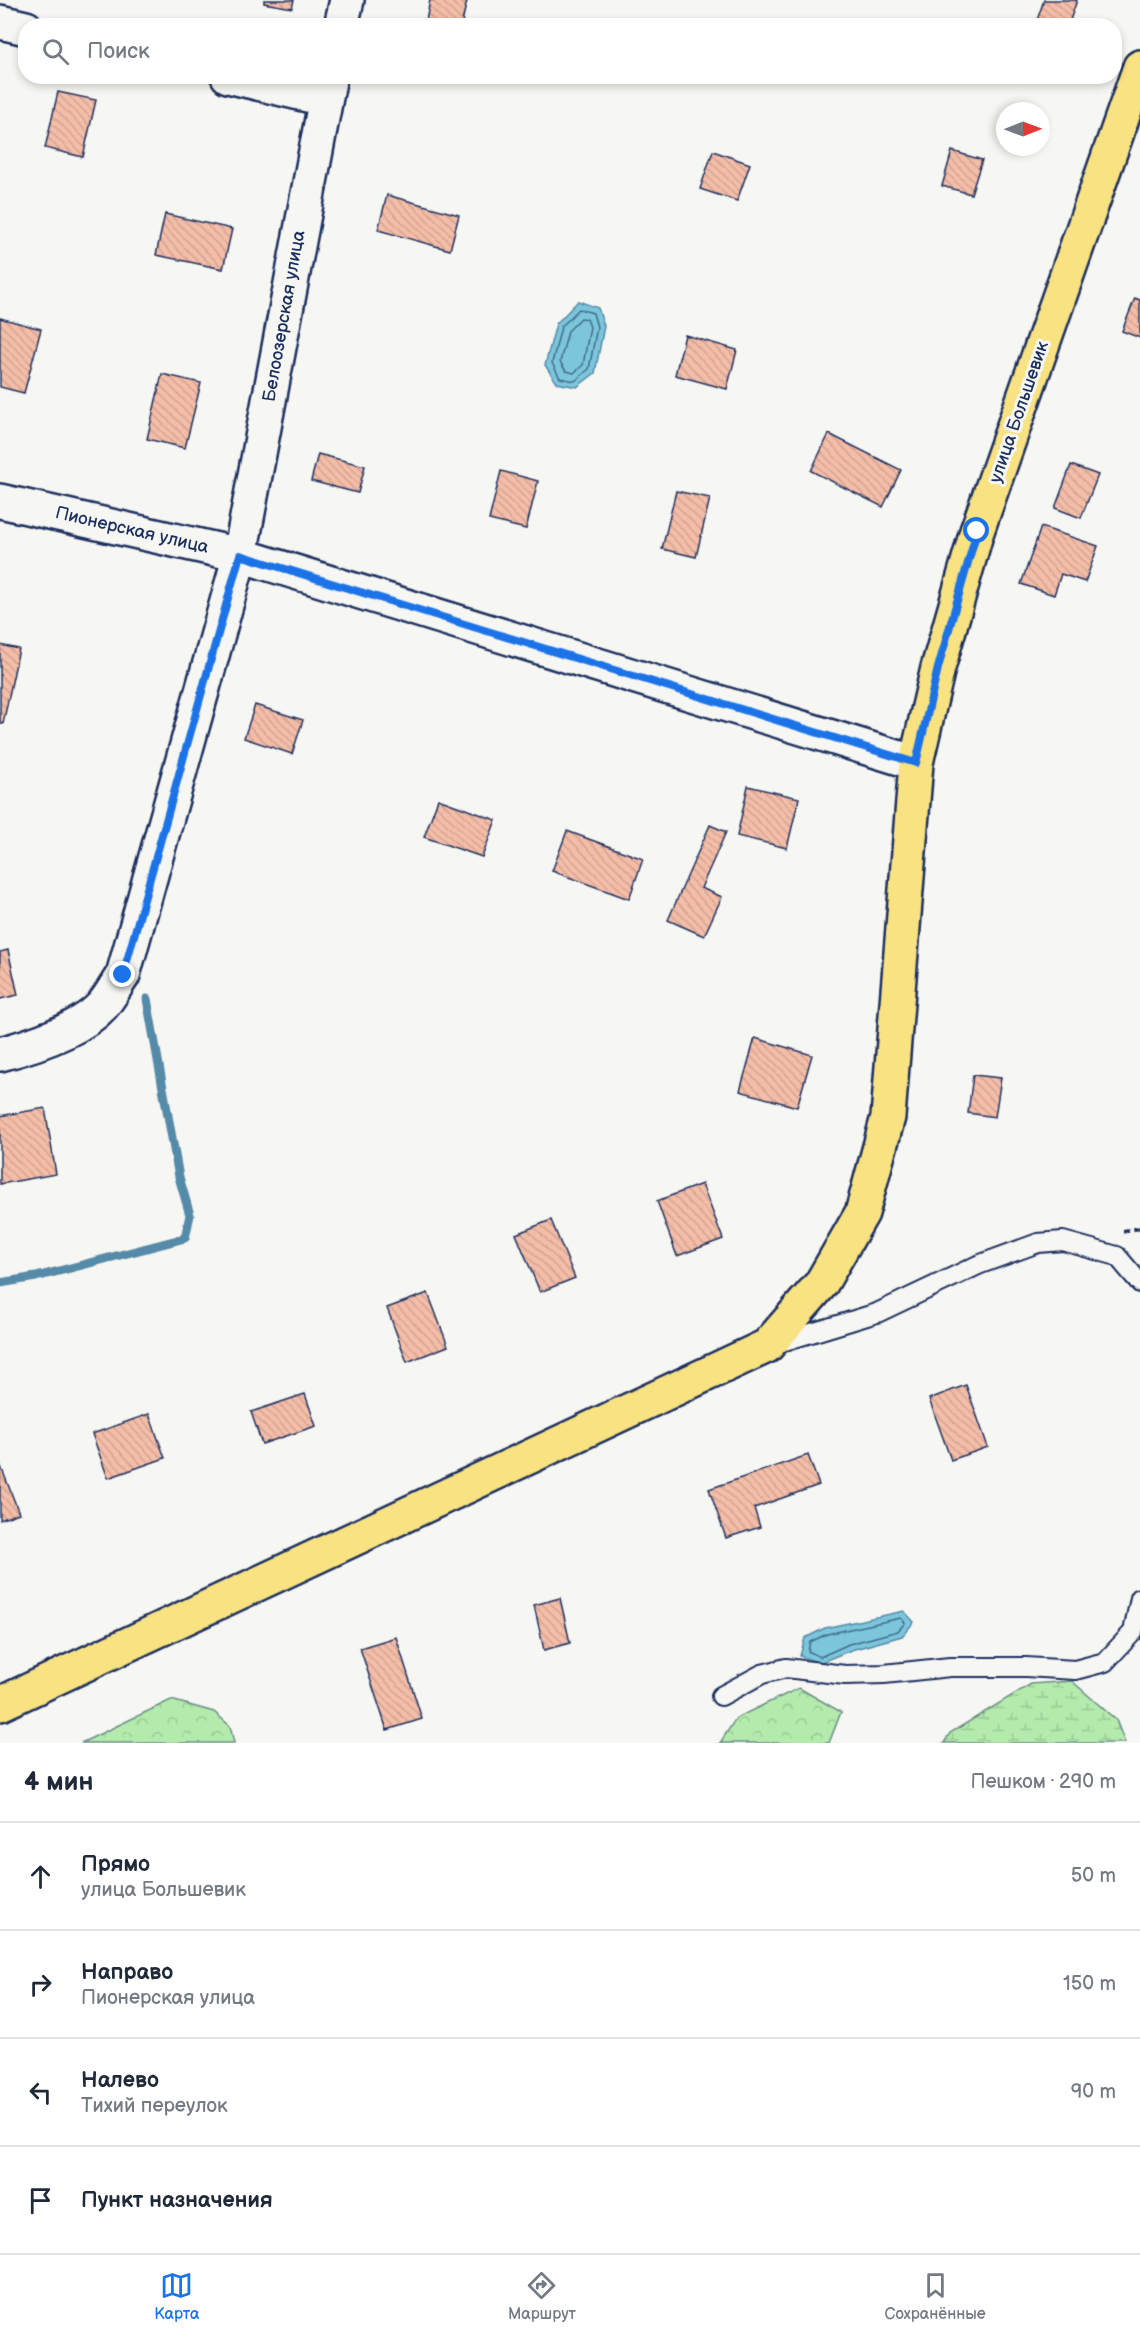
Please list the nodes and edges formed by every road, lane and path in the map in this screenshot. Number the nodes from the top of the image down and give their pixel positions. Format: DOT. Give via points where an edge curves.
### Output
graph roads {
  1 [pos="347,0"];
  2 [pos="343,18"];
  3 [pos="0,22"];
  4 [pos="18,26"];
  5 [pos="1140,67"];
  6 [pos="294,84"];
  7 [pos="327,88"];
  8 [pos="0,501"];
  9 [pos="240,555"];
  10 [pos="916,763"];
  11 [pos="0,1054"];
  12 [pos="1140,1283"];
  13 [pos="767,1346"];
  14 [pos="1140,1598"];
  15 [pos="721,1696"];
  16 [pos="0,1704"];
  1 -- 2 [label="street"];
  3 -- 4 [label="street"];
  5 -- 10 [label="main road, улица Большевик" via="977,531"];
  6 -- 7 [label="street"];
  7 -- 9 [label="street, Белоозерская улица"];
  8 -- 9 [label="street, Пионерская улица"];
  9 -- 10 [label="street, Пионерская улица"];
  9 -- 11 [label="street, Белоозерская улица" via="123,975 101,1007 64,1032"];
  10 -- 13 [label="main road, улица Большевик" via="888,1117 862,1213 821,1284"];
  12 -- 13 [label="lane" via="1118,1257 1063,1241 1038,1243 978,1265 877,1313"];
  13 -- 16 [label="main road"];
  14 -- 15 [label="lane" via="1133,1632 1105,1662 1075,1670 950,1667 845,1675 786,1668 762,1674"];
}
